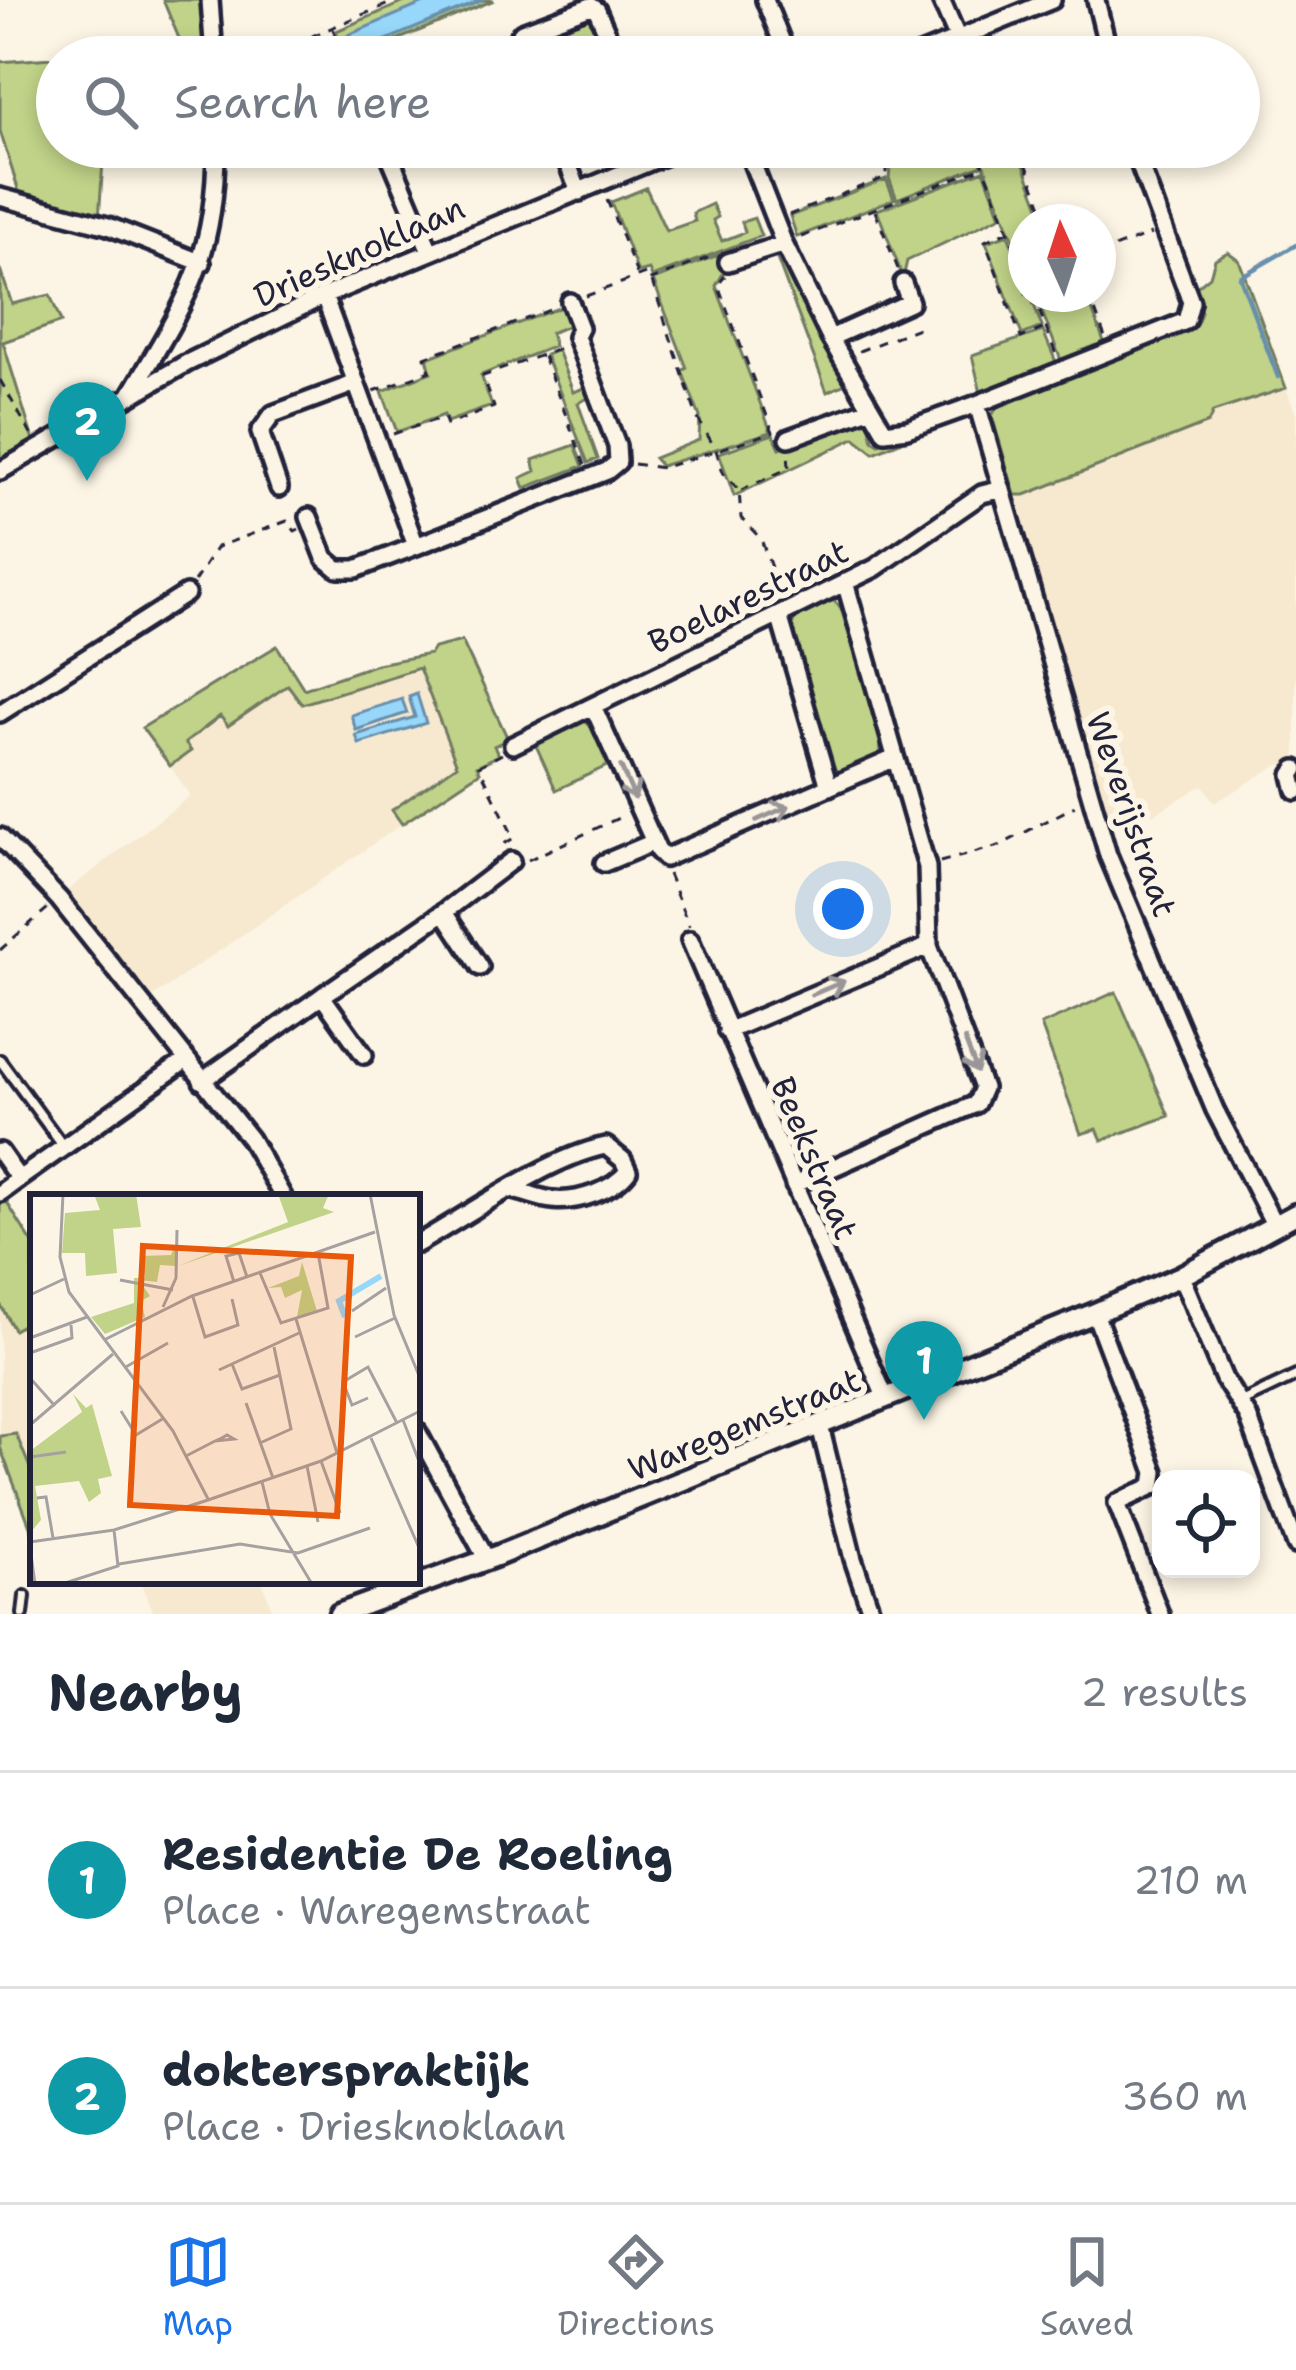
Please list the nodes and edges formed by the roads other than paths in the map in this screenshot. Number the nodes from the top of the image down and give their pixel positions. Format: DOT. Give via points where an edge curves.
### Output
graph roads {
  1 [pos="210,0"];
  2 [pos="766,0"];
  3 [pos="941,0"];
  4 [pos="1052,0"];
  5 [pos="1096,0"];
  6 [pos="213,36"];
  7 [pos="519,36"];
  8 [pos="608,36"];
  9 [pos="780,36"];
  10 [pos="957,36"];
  11 [pos="965,36"];
  12 [pos="1105,36"];
  13 [pos="216,168"];
  14 [pos="395,168"];
  15 [pos="570,168"];
  16 [pos="629,168"];
  17 [pos="754,168"];
  18 [pos="1141,168"];
  19 [pos="580,192"];
  20 [pos="0,197"];
  21 [pos="784,244"];
  22 [pos="430,251"];
  23 [pos="202,262"];
  24 [pos="728,262"];
  25 [pos="903,283"];
  26 [pos="324,296"];
  27 [pos="571,302"];
  28 [pos="830,338"];
  29 [pos="358,389"];
  30 [pos="130,396"];
  31 [pos="977,404"];
  32 [pos="869,409"];
  33 [pos="781,435"];
  34 [pos="0,471"];
  35 [pos="279,488"];
  36 [pos="1002,489"];
  37 [pos="310,521"];
  38 [pos="416,546"];
  39 [pos="845,582"];
  40 [pos="186,594"];
  41 [pos="784,612"];
  42 [pos="593,706"];
  43 [pos="0,713"];
  44 [pos="513,745"];
  45 [pos="895,758"];
  46 [pos="1296,769"];
  47 [pos="829,788"];
  48 [pos="1296,791"];
  49 [pos="0,837"];
  50 [pos="654,842"];
  51 [pos="512,861"];
  52 [pos="604,863"];
  53 [pos="444,912"];
  54 [pos="690,940"];
  55 [pos="929,946"];
  56 [pos="480,967"];
  57 [pos="322,996"];
  58 [pos="728,1030"];
  59 [pos="364,1055"];
  60 [pos="0,1060"];
  61 [pos="184,1061"];
  62 [pos="202,1082"];
  63 [pos="64,1147"];
  64 [pos="0,1152"];
  65 [pos="19,1179"];
  66 [pos="794,1184"];
  67 [pos="512,1190"];
  68 [pos="0,1193"];
  69 [pos="281,1194"];
  70 [pos="1296,1214"];
  71 [pos="1274,1226"];
  72 [pos="420,1242"];
  73 [pos="1181,1276"];
  74 [pos="1095,1313"];
  75 [pos="1296,1376"];
  76 [pos="886,1399"];
  77 [pos="1239,1403"];
  78 [pos="820,1426"];
  79 [pos="420,1437"];
  80 [pos="1296,1545"];
  81 [pos="487,1560"];
  82 [pos="25,1596"];
  83 [pos="23,1614"];
  84 [pos="339,1614"];
  85 [pos="872,1614"];
  86 [pos="1160,1614"];
  1 -- 6 [label="street"];
  2 -- 9 [label="street"];
  3 -- 10 [label="street"];
  4 -- 11 [label="street"];
  5 -- 12 [label="street"];
  7 -- 8 [label="street" via="591,6"];
  13 -- 23 [label="street, Driesknoklaan"];
  14 -- 22 [label="street"];
  15 -- 19 [label="street"];
  16 -- 19 [label="street, Driesknoklaan"];
  17 -- 21 [label="street"];
  18 -- 31 [label="street" via="1191,312 1186,321"];
  19 -- 22 [label="street, Driesknoklaan"];
  20 -- 23 [label="street"];
  21 -- 24 [label="street"];
  21 -- 28 [label="street"];
  22 -- 26 [label="street, Driesknoklaan"];
  23 -- 30 [label="street, Driesknoklaan"];
  25 -- 28 [label="street" via="910,302"];
  26 -- 29 [label="street"];
  26 -- 30 [label="street, Driesknoklaan"];
  27 -- 38 [label="street" via="618,462"];
  28 -- 32 [label="street"];
  29 -- 35 [label="street" via="265,421 260,432"];
  29 -- 38 [label="street"];
  30 -- 34 [label="street, Driesknoklaan"];
  31 -- 32 [label="street" via="885,432"];
  31 -- 36 [label="street, Weverijstraat"];
  32 -- 33 [label="street"];
  36 -- 39 [label="street, Boelarestraat"];
  36 -- 71 [label="street, Weverijstraat" via="1108,855 1215,1110"];
  37 -- 38 [label="street" via="338,569"];
  39 -- 41 [label="street, Boelarestraat"];
  39 -- 45 [label="street"];
  40 -- 43 [label="street"];
  41 -- 42 [label="street, Boelarestraat"];
  41 -- 47 [label="street"];
  42 -- 44 [label="street, Boelarestraat"];
  42 -- 50 [label="street, one-way"];
  45 -- 47 [label="street"];
  45 -- 55 [label="street" via="927,867"];
  46 -- 48 [label="street"];
  50 -- 47 [label="street, one-way" via="665,858"];
  49 -- 61 [label="street"];
  50 -- 52 [label="street"];
  51 -- 53 [label="street"];
  53 -- 56 [label="street"];
  53 -- 57 [label="street"];
  54 -- 58 [label="street, Beekstraat"];
  58 -- 55 [label="street, one-way"];
  55 -- 66 [label="street, one-way" via="983,1088 976,1104"];
  57 -- 59 [label="street"];
  57 -- 62 [label="street"];
  58 -- 66 [label="street, Beekstraat"];
  60 -- 63 [label="lane"];
  61 -- 62 [label="street"];
  61 -- 63 [label="street"];
  62 -- 69 [label="street" via="250,1139"];
  63 -- 65 [label="street"];
  64 -- 65 [label="street"];
  65 -- 68 [label="street"];
  66 -- 76 [label="street, Beekstraat"];
  67 -- 67 [label="street" via="606,1146 628,1171 579,1197"];
  67 -- 72 [label="street"];
  70 -- 71 [label="street, Waregemstraat"];
  71 -- 73 [label="street, Waregemstraat"];
  73 -- 74 [label="street, Waregemstraat"];
  73 -- 77 [label="street"];
  74 -- 76 [label="street, Waregemstraat"];
  74 -- 86 [label="street" via="1155,1472 1153,1486 1117,1503"];
  75 -- 77 [label="lane"];
  76 -- 78 [label="street, Waregemstraat"];
  77 -- 80 [label="street"];
  78 -- 81 [label="street, Waregemstraat"];
  78 -- 85 [label="street"];
  79 -- 81 [label="street"];
  81 -- 84 [label="street, Waregemstraat"];
  82 -- 83 [label="lane"];
}
